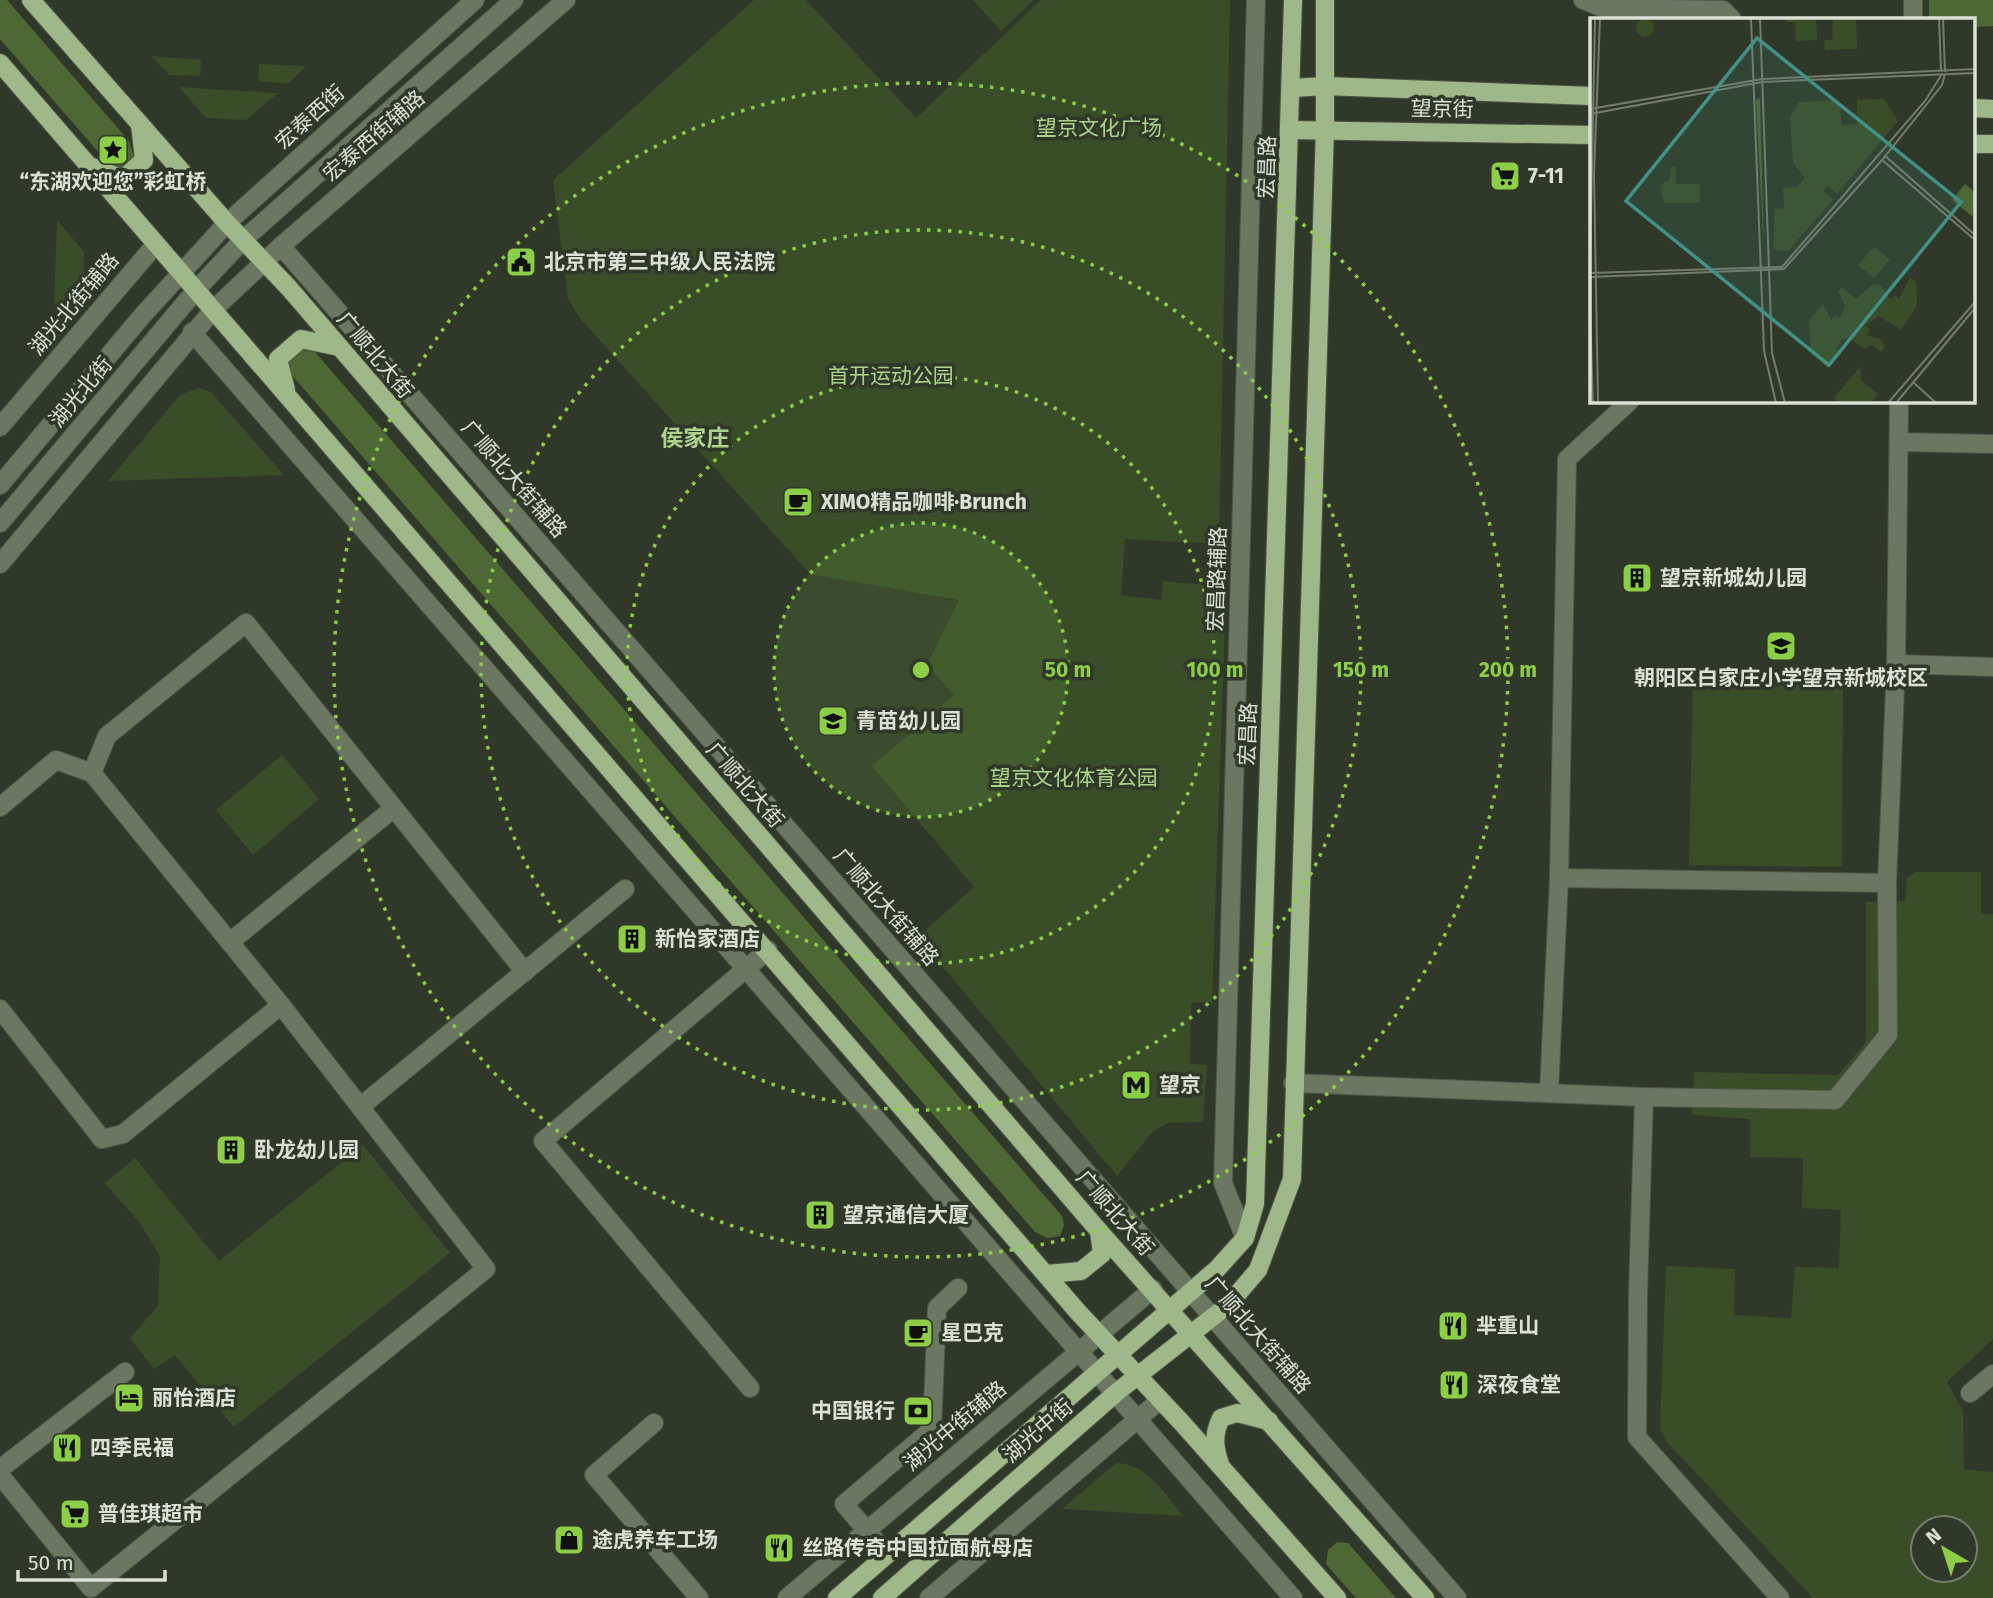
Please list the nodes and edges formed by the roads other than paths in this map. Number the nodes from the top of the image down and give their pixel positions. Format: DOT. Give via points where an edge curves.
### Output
graph roads {
  1 [pos="31,0"];
  2 [pos="475,0"];
  3 [pos="514,0"];
  4 [pos="566,0"];
  5 [pos="1256,0"];
  6 [pos="1293,0"];
  7 [pos="1325,0"];
  8 [pos="1583,0"];
  9 [pos="1913,0"];
  10 [pos="1731,18"];
  11 [pos="1913,18"];
  12 [pos="0,63"];
  13 [pos="1325,86"];
  14 [pos="1292,88"];
  15 [pos="1590,96"];
  16 [pos="140,123"];
  17 [pos="1325,128"];
  18 [pos="1291,130"];
  19 [pos="1590,135"];
  20 [pos="89,166"];
  21 [pos="227,223"];
  22 [pos="243,240"];
  23 [pos="156,244"];
  24 [pos="281,246"];
  25 [pos="264,262"];
  26 [pos="181,273"];
  27 [pos="196,290"];
  28 [pos="214,309"];
  29 [pos="192,332"];
  30 [pos="339,347"];
  31 [pos="288,395"];
  32 [pos="1629,402"];
  33 [pos="1899,402"];
  34 [pos="0,427"];
  35 [pos="1899,442"];
  36 [pos="1993,444"];
  37 [pos="0,485"];
  38 [pos="0,523"];
  39 [pos="0,564"];
  40 [pos="1896,664"];
  41 [pos="1993,667"];
  42 [pos="92,772"];
  43 [pos="0,807"];
  44 [pos="394,808"];
  45 [pos="1559,878"];
  46 [pos="1887,883"];
  47 [pos="625,889"];
  48 [pos="230,942"];
  49 [pos="768,950"];
  50 [pos="747,967"];
  51 [pos="525,972"];
  52 [pos="281,1005"];
  53 [pos="0,1009"];
  54 [pos="1293,1083"];
  55 [pos="1549,1092"];
  56 [pos="1644,1097"];
  57 [pos="360,1107"];
  58 [pos="1099,1231"];
  59 [pos="1245,1238"];
  60 [pos="1047,1274"];
  61 [pos="958,1288"];
  62 [pos="1153,1289"];
  63 [pos="1190,1292"];
  64 [pos="1170,1310"];
  65 [pos="1212,1317"];
  66 [pos="1193,1334"];
  67 [pos="1099,1335"];
  68 [pos="1081,1350"];
  69 [pos="1118,1355"];
  70 [pos="1098,1371"];
  71 [pos="125,1372"];
  72 [pos="1993,1374"];
  73 [pos="1136,1376"];
  74 [pos="750,1388"];
  75 [pos="1117,1392"];
  76 [pos="1970,1393"];
  77 [pos="1160,1400"];
  78 [pos="1140,1418"];
  79 [pos="1269,1421"];
  80 [pos="654,1423"];
  81 [pos="1221,1466"];
  82 [pos="0,1469"];
  83 [pos="0,1475"];
  84 [pos="867,1531"];
  85 [pos="887,1554"];
  86 [pos="699,1598"];
  87 [pos="788,1598"];
  88 [pos="837,1598"];
  89 [pos="881,1598"];
  90 [pos="929,1598"];
  91 [pos="1293,1598"];
  92 [pos="1337,1598"];
  93 [pos="1425,1598"];
  94 [pos="1457,1598"];
  95 [pos="1780,1598"];
  1 -- 16 [label="main road, 广顺北大街"];
  2 -- 21 [label="street, 宏泰西街"];
  3 -- 22 [label="street"];
  4 -- 24 [label="street, 宏泰西街辅路"];
  5 -- 59 [label="street, 宏昌路辅路" via="1223,1183"];
  6 -- 14 [label="main road, 宏昌路"];
  7 -- 13 [label="main road"];
  8 -- 10 [label="street" via="1603,8 1723,10"];
  9 -- 11 [label="street"];
  12 -- 20 [label="main road"];
  13 -- 14 [label="main road, 望京街"];
  13 -- 15 [label="main road, 望京街"];
  13 -- 17 [label="main road"];
  14 -- 18 [label="main road, 宏昌路"];
  16 -- 20 [label="main road" via="144,160 123,179"];
  16 -- 21 [label="main road, 广顺北大街"];
  17 -- 18 [label="main road, 望京街"];
  17 -- 19 [label="main road, 望京街"];
  17 -- 54 [label="main road"];
  18 -- 59 [label="main road, 宏昌路" via="1255,1204"];
  20 -- 23 [label="main road"];
  21 -- 22 [label="main road, 广顺北大街"];
  21 -- 26 [label="street, 宏泰西街"];
  22 -- 25 [label="main road, 广顺北大街"];
  22 -- 27 [label="street, 湖光北街"];
  23 -- 26 [label="main road"];
  23 -- 34 [label="street, 湖光北街辅路"];
  24 -- 25 [label="street, 宏泰西街辅路"];
  24 -- 63 [label="street, 广顺北大街辅路"];
  25 -- 28 [label="street, 宏泰西街辅路"];
  25 -- 30 [label="main road, 广顺北大街"];
  26 -- 27 [label="main road"];
  26 -- 37 [label="street, 湖光北街"];
  27 -- 28 [label="main road"];
  27 -- 38 [label="street, 湖光北街"];
  28 -- 29 [label="street"];
  28 -- 31 [label="main road"];
  29 -- 39 [label="street"];
  29 -- 50 [label="street"];
  30 -- 31 [label="main road" via="301,339 278,359"];
  30 -- 58 [label="main road, 广顺北大街"];
  31 -- 49 [label="main road"];
  32 -- 45 [label="street" via="1567,459"];
  33 -- 35 [label="street"];
  35 -- 36 [label="street"];
  35 -- 40 [label="street"];
  40 -- 41 [label="street"];
  40 -- 46 [label="street"];
  42 -- 43 [label="street" via="56,760"];
  42 -- 44 [label="street" via="107,736 246,623"];
  42 -- 48 [label="street"];
  44 -- 48 [label="street"];
  44 -- 51 [label="street"];
  45 -- 46 [label="street"];
  45 -- 55 [label="street"];
  46 -- 56 [label="street" via="1888,1035 1835,1100"];
  47 -- 51 [label="street"];
  48 -- 52 [label="street"];
  49 -- 50 [label="street"];
  49 -- 60 [label="main road"];
  50 -- 68 [label="street"];
  50 -- 74 [label="street" via="543,1141"];
  51 -- 57 [label="street"];
  52 -- 53 [label="street" via="123,1134 102,1139"];
  52 -- 57 [label="street"];
  54 -- 55 [label="street"];
  54 -- 65 [label="main road, 湖光中街" via="1292,1178 1258,1270"];
  55 -- 56 [label="street"];
  56 -- 95 [label="street" via="1637,1437"];
  57 -- 83 [label="street" via="486,1269 91,1588"];
  58 -- 60 [label="main road" via="1102,1254 1081,1271"];
  58 -- 62 [label="main road, 广顺北大街"];
  59 -- 63 [label="main road, 宏昌路"];
  60 -- 67 [label="main road"];
  61 -- 84 [label="street" via="937,1308 932,1429 844,1504"];
  62 -- 64 [label="main road, 广顺北大街"];
  62 -- 67 [label="street, 湖光中街辅路"];
  63 -- 64 [label="main road, 宏昌路"];
  63 -- 65 [label="street, 广顺北大街辅路"];
  64 -- 66 [label="main road, 广顺北大街"];
  64 -- 69 [label="main road, 湖光中街"];
  65 -- 66 [label="main road, 湖光中街"];
  65 -- 94 [label="street, 广顺北大街辅路"];
  66 -- 73 [label="main road, 湖光中街"];
  66 -- 79 [label="main road, 广顺北大街"];
  67 -- 68 [label="street, 湖光中街辅路"];
  67 -- 69 [label="main road"];
  68 -- 70 [label="street"];
  68 -- 84 [label="street, 湖光中街辅路"];
  69 -- 70 [label="main road, 湖光中街"];
  69 -- 73 [label="main road"];
  70 -- 75 [label="street"];
  70 -- 85 [label="main road, 湖光中街"];
  71 -- 82 [label="street"];
  72 -- 76 [label="street"];
  73 -- 75 [label="main road, 湖光中街"];
  73 -- 77 [label="main road"];
  75 -- 78 [label="street"];
  75 -- 89 [label="main road, 湖光中街"];
  77 -- 78 [label="street"];
  77 -- 81 [label="main road"];
  78 -- 90 [label="street"];
  78 -- 91 [label="street"];
  79 -- 81 [label="main road" via="1237,1413 1221,1418 1214,1446"];
  79 -- 93 [label="main road, 广顺北大街"];
  80 -- 86 [label="street" via="594,1475"];
  81 -- 92 [label="main road"];
  84 -- 85 [label="street"];
  84 -- 87 [label="street, 湖光中街辅路"];
  85 -- 88 [label="main road, 湖光中街"];
}
